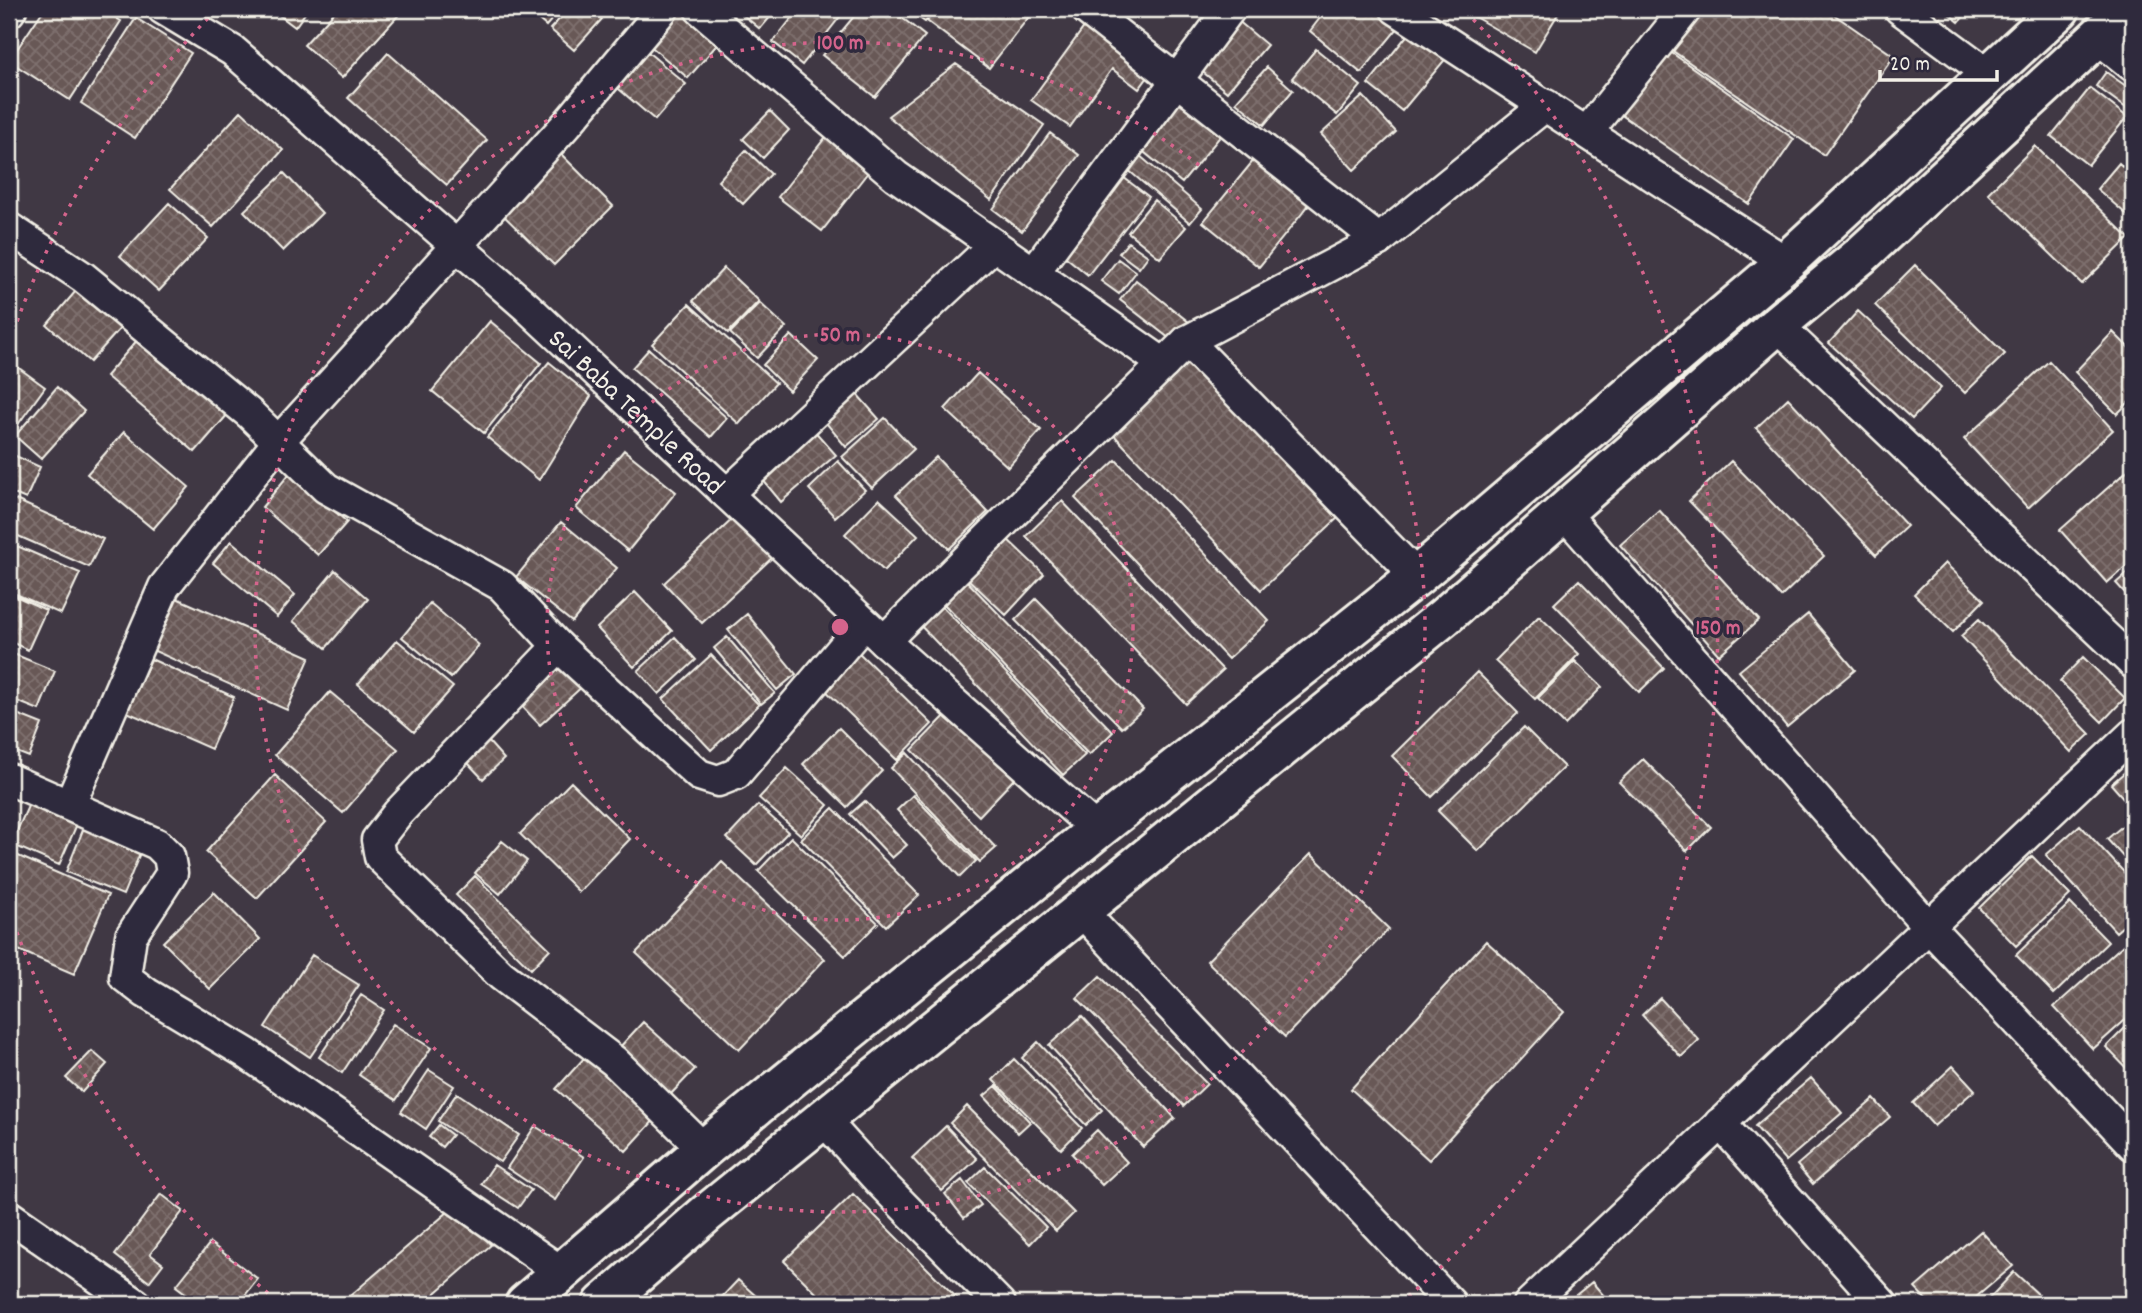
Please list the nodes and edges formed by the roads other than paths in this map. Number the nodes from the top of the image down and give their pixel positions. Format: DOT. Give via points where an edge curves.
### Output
graph roads {
  1 [pos="163,9"];
  2 [pos="663,9"];
  3 [pos="700,9"];
  4 [pos="1087,9"];
  5 [pos="1230,9"];
  6 [pos="1396,9"];
  7 [pos="1686,9"];
  8 [pos="1900,9"];
  9 [pos="2060,9"];
  10 [pos="2128,9"];
  11 [pos="2098,38"];
  12 [pos="2133,66"];
  13 [pos="1991,76"];
  14 [pos="1177,80"];
  15 [pos="1546,105"];
  16 [pos="1587,132"];
  17 [pos="9,228"];
  18 [pos="1379,240"];
  19 [pos="995,245"];
  20 [pos="456,246"];
  21 [pos="1786,262"];
  22 [pos="1034,272"];
  23 [pos="1777,325"];
  24 [pos="1187,341"];
  25 [pos="1164,364"];
  26 [pos="278,442"];
  27 [pos="727,494"];
  28 [pos="1564,513"];
  29 [pos="1417,576"];
  30 [pos="874,632"];
  31 [pos="558,646"];
  32 [pos="2133,663"];
  33 [pos="2133,734"];
  34 [pos="9,779"];
  35 [pos="69,804"];
  36 [pos="1097,830"];
  37 [pos="1083,912"];
  38 [pos="1928,926"];
  39 [pos="823,1119"];
  40 [pos="1720,1123"];
  41 [pos="2133,1145"];
  42 [pos="704,1149"];
  43 [pos="9,1216"];
  44 [pos="560,1271"];
  45 [pos="136,1304"];
  46 [pos="525,1304"];
  47 [pos="603,1304"];
  48 [pos="1000,1304"];
  49 [pos="1451,1304"];
  50 [pos="1529,1304"];
  51 [pos="1882,1304"];
  1 -- 20 [label="street, Sai Baba Temple Road" via="233,51"];
  2 -- 20 [label="street"];
  3 -- 19 [label="street" via="896,176"];
  4 -- 14 [label="street"];
  5 -- 14 [label="street"];
  6 -- 15 [label="street"];
  7 -- 16 [label="street"];
  8 -- 13 [label="street"];
  9 -- 13 [label="main road"];
  10 -- 11 [label="main road"];
  11 -- 12 [label="street"];
  11 -- 23 [label="main road" via="1860,256"];
  13 -- 21 [label="main road"];
  14 -- 18 [label="street"];
  14 -- 22 [label="street"];
  15 -- 16 [label="street"];
  15 -- 18 [label="street"];
  16 -- 21 [label="street"];
  17 -- 26 [label="street" via="83,277"];
  18 -- 24 [label="street"];
  19 -- 22 [label="street"];
  19 -- 27 [label="street"];
  20 -- 26 [label="street"];
  20 -- 27 [label="street, Sai Baba Temple Road"];
  21 -- 29 [label="main road"];
  22 -- 25 [label="street"];
  23 -- 28 [label="main road"];
  23 -- 32 [label="street"];
  24 -- 25 [label="street"];
  24 -- 29 [label="street"];
  25 -- 30 [label="street"];
  26 -- 31 [label="street" via="326,488 502,586"];
  26 -- 35 [label="street" via="164,587"];
  27 -- 30 [label="street, Sai Baba Temple Road"];
  28 -- 37 [label="main road"];
  28 -- 38 [label="street"];
  29 -- 36 [label="main road"];
  30 -- 31 [label="street" via="736,774 718,781 699,775"];
  30 -- 36 [label="street, Sai Baba Temple Road"];
  31 -- 42 [label="street" via="398,813 377,840 380,857 501,975 614,1061"];
  33 -- 38 [label="street"];
  34 -- 35 [label="street"];
  35 -- 44 [label="street" via="157,844 169,856 172,873 131,936 125,977 246,1054"];
  36 -- 42 [label="main road"];
  37 -- 39 [label="main road"];
  37 -- 49 [label="street"];
  38 -- 40 [label="street"];
  38 -- 41 [label="street"];
  39 -- 47 [label="main road"];
  39 -- 48 [label="street"];
  40 -- 50 [label="street"];
  40 -- 51 [label="street"];
  42 -- 44 [label="main road"];
  43 -- 45 [label="street"];
  44 -- 46 [label="main road"];
}
